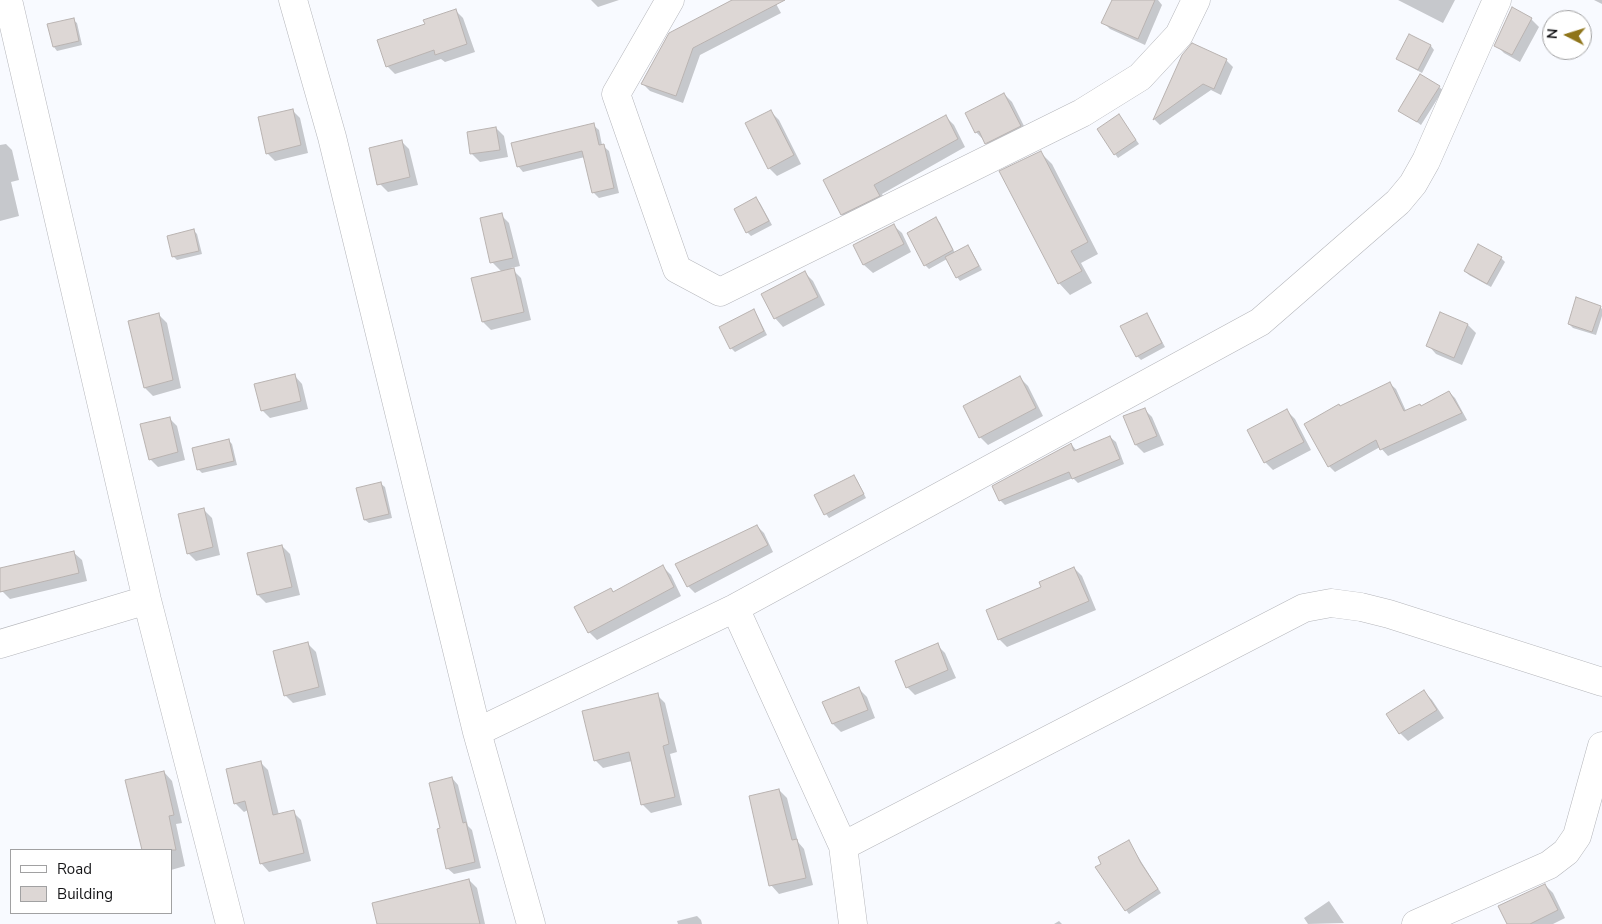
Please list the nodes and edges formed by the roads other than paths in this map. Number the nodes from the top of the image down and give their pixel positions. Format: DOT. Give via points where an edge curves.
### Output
graph roads {
  1 [pos="8,0"];
  2 [pos="293,0"];
  3 [pos="670,0"];
  4 [pos="1196,0"];
  5 [pos="1497,0"];
  6 [pos="147,600"];
  7 [pos="735,608"];
  8 [pos="0,644"];
  9 [pos="1602,682"];
  10 [pos="477,732"];
  11 [pos="1602,746"];
  12 [pos="843,846"];
  13 [pos="230,924"];
  14 [pos="531,924"];
  15 [pos="853,924"];
  16 [pos="1416,924"];
  1 -- 6 [label="street"];
  2 -- 10 [label="street" via="332,137"];
  3 -- 4 [label="street" via="616,94 676,269 720,292 1082,113 1140,77 1179,35"];
  5 -- 7 [label="street" via="1413,184 1398,202 1277,310 1237,336"];
  6 -- 8 [label="street"];
  6 -- 13 [label="street"];
  7 -- 10 [label="street"];
  7 -- 12 [label="street"];
  9 -- 12 [label="street" via="1361,607 1331,603 1304,608"];
  10 -- 14 [label="street"];
  11 -- 16 [label="street" via="1577,836 1566,852 1549,866"];
  12 -- 15 [label="street"];
}
